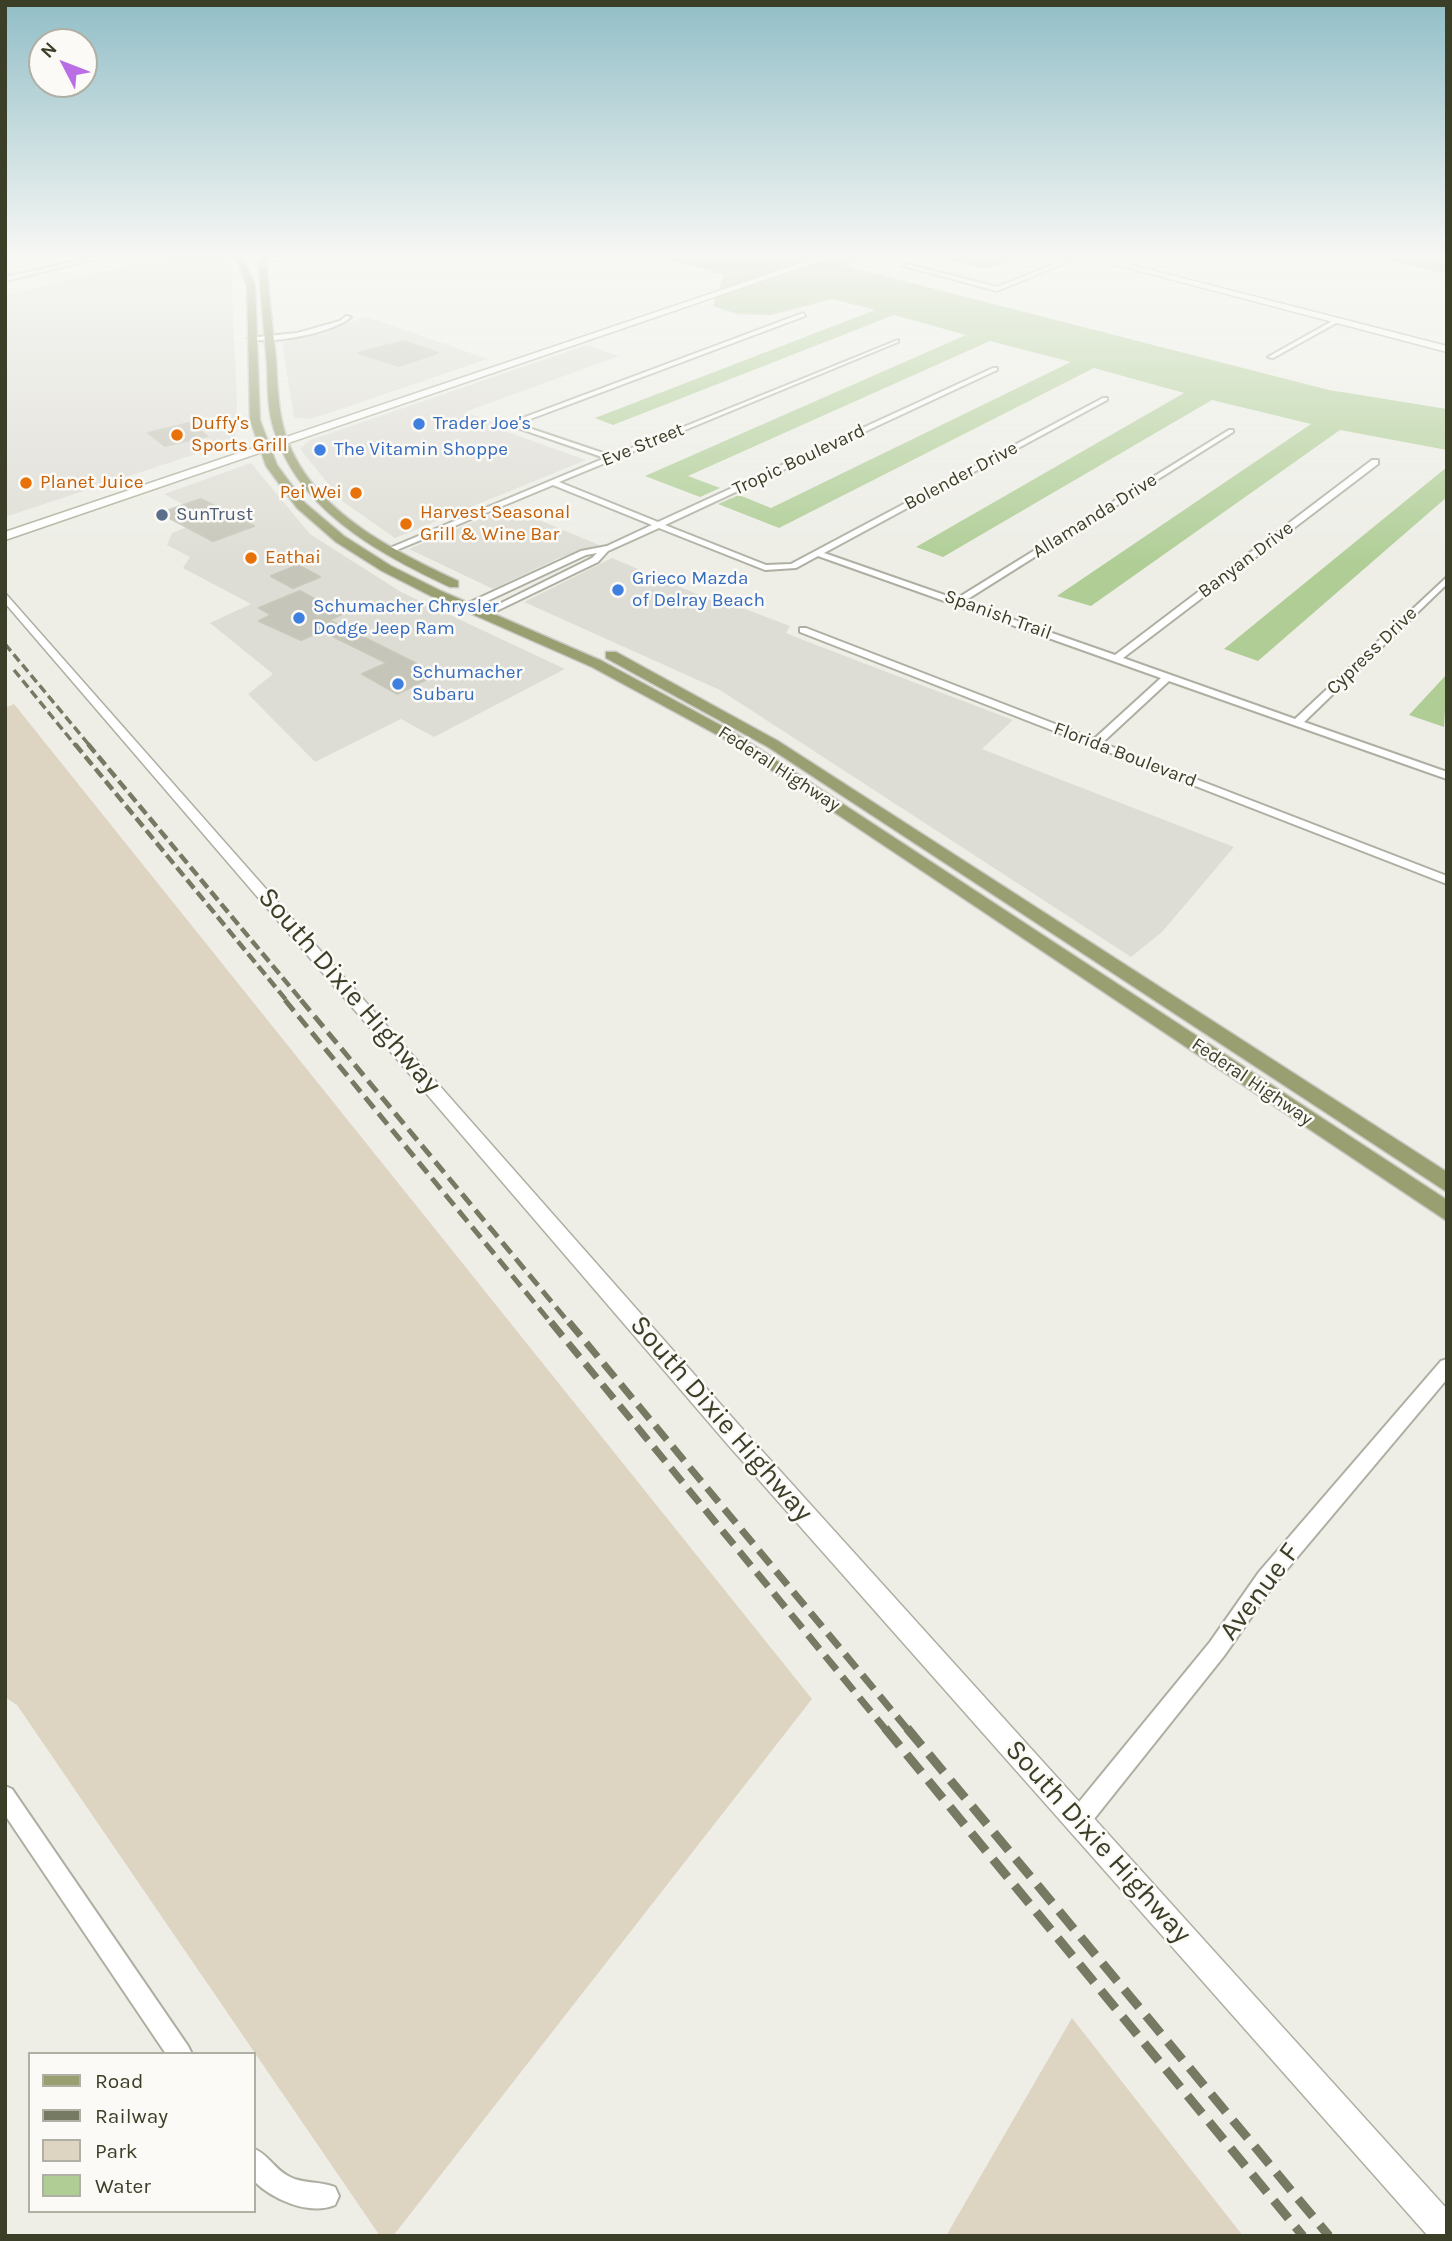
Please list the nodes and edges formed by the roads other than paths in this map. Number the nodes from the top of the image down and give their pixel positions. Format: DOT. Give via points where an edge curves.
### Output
graph roads {
  1 [pos="252,358"];
  2 [pos="271,358"];
  3 [pos="510,358"];
  4 [pos="535,358"];
  5 [pos="689,358"];
  6 [pos="856,358"];
  7 [pos="506,359"];
  8 [pos="519,363"];
  9 [pos="995,369"];
  10 [pos="1105,399"];
  11 [pos="1231,431"];
  12 [pos="282,438"];
  13 [pos="261,446"];
  14 [pos="612,458"];
  15 [pos="1375,462"];
  16 [pos="552,482"];
  17 [pos="109,492"];
  18 [pos="98,505"];
  19 [pos="658,525"];
  20 [pos="5,526"];
  21 [pos="5,536"];
  22 [pos="389,550"];
  23 [pos="604,550"];
  24 [pos="817,552"];
  25 [pos="1447,579"];
  26 [pos="5,596"];
  27 [pos="959,601"];
  28 [pos="490,606"];
  29 [pos="803,630"];
  30 [pos="1117,658"];
  31 [pos="1168,676"];
  32 [pos="657,695"];
  33 [pos="689,695"];
  34 [pos="1298,722"];
  35 [pos="1096,743"];
  36 [pos="1447,776"];
  37 [pos="1445,878"];
  38 [pos="1447,1183"];
  39 [pos="1447,1212"];
  40 [pos="1447,1366"];
  41 [pos="5,1796"];
  42 [pos="1078,1821"];
  43 [pos="179,2052"];
  44 [pos="256,2163"];
  45 [pos="326,2196"];
  46 [pos="1447,2232"];
  1 -- 13 [label="main road, Federal Highway"];
  2 -- 12 [label="main road, Federal Highway" via="276,424"];
  3 -- 7 [label="main road"];
  4 -- 8 [label="main road"];
  5 -- 14 [label="street" via="511,424"];
  6 -- 14 [label="street, Eve Street"];
  7 -- 8 [label="main road"];
  7 -- 12 [label="main road"];
  8 -- 12 [label="main road"];
  9 -- 19 [label="street, Tropic Boulevard"];
  10 -- 24 [label="street, Bolender Drive"];
  11 -- 27 [label="street, Allamanda Drive"];
  12 -- 13 [label="main road"];
  12 -- 22 [label="main road, Federal Highway" via="315,493"];
  13 -- 17 [label="main road"];
  13 -- 18 [label="main road"];
  13 -- 28 [label="main road, Federal Highway" via="293,497 331,532 392,570 469,606"];
  14 -- 16 [label="street, Eve Street"];
  15 -- 30 [label="street, Banyan Drive"];
  16 -- 19 [label="street"];
  16 -- 22 [label="street, Eve Street"];
  17 -- 18 [label="main road"];
  17 -- 20 [label="main road"];
  18 -- 21 [label="main road"];
  19 -- 23 [label="street, Tropic Boulevard"];
  19 -- 24 [label="street" via="765,568 787,568"];
  22 -- 28 [label="main road, Federal Highway"];
  23 -- 28 [label="street, Tropic Boulevard" via="595,560"];
  23 -- 28 [label="street, Tropic Boulevard" via="584,553"];
  24 -- 27 [label="street, Spanish Trail"];
  25 -- 34 [label="street, Cypress Drive"];
  26 -- 42 [label="street, South Dixie Highway" via="728,1429"];
  27 -- 30 [label="street, Spanish Trail"];
  28 -- 32 [label="main road, Federal Highway"];
  28 -- 33 [label="main road, Federal Highway" via="627,662"];
  29 -- 35 [label="street, Florida Boulevard"];
  30 -- 31 [label="street, Spanish Trail"];
  31 -- 34 [label="street, Spanish Trail"];
  31 -- 35 [label="street"];
  32 -- 33 [label="main road"];
  32 -- 39 [label="main road, Federal Highway" via="764,757"];
  33 -- 38 [label="main road, Federal Highway" via="781,749"];
  34 -- 36 [label="street, Spanish Trail"];
  35 -- 37 [label="street, Florida Boulevard"];
  40 -- 42 [label="street, Avenue F" via="1266,1579 1217,1649"];
  41 -- 43 [label="street"];
  42 -- 46 [label="street, South Dixie Highway"];
  44 -- 45 [label="street" via="276,2185 300,2195"];
}
